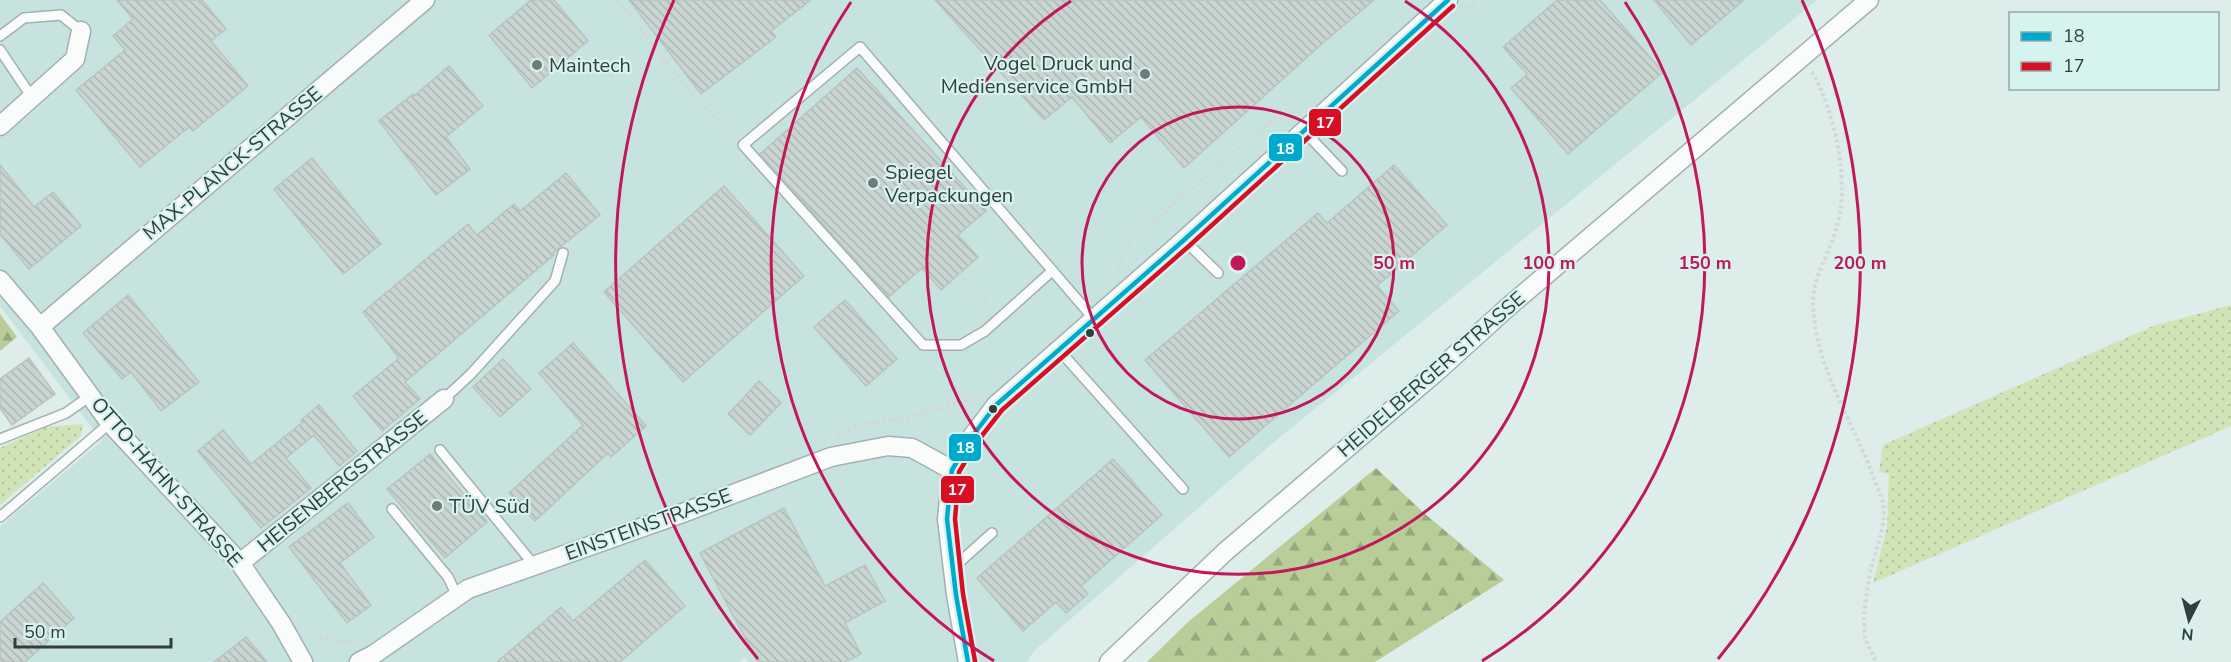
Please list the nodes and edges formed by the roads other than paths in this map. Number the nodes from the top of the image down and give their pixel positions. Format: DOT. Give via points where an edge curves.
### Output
graph roads {
  1 [pos="425,0"];
  2 [pos="1448,0"];
  3 [pos="1869,0"];
  4 [pos="81,31"];
  5 [pos="0,36"];
  6 [pos="0,50"];
  7 [pos="32,96"];
  8 [pos="1301,125"];
  9 [pos="0,126"];
  10 [pos="1342,171"];
  11 [pos="1184,240"];
  12 [pos="563,253"];
  13 [pos="1053,271"];
  14 [pos="1218,273"];
  15 [pos="0,280"];
  16 [pos="1094,319"];
  17 [pos="40,327"];
  18 [pos="1059,350"];
  19 [pos="90,396"];
  20 [pos="444,399"];
  21 [pos="110,423"];
  22 [pos="0,439"];
  23 [pos="440,450"];
  24 [pos="952,470"];
  25 [pos="1183,489"];
  26 [pos="392,509"];
  27 [pos="0,517"];
  28 [pos="992,533"];
  29 [pos="240,563"];
  30 [pos="534,565"];
  31 [pos="952,568"];
  32 [pos="457,596"];
  33 [pos="303,662"];
  34 [pos="358,662"];
  35 [pos="968,662"];
  36 [pos="1109,662"];
  1 -- 17 [label="street, MAX-PLANCK-STRASSE"];
  2 -- 8 [label="street"];
  3 -- 36 [label="street, HEIDELBERGER STRASSE" via="1226,551"];
  4 -- 5 [label="lane" via="61,15 24,18"];
  4 -- 7 [label="street" via="75,59"];
  6 -- 7 [label="lane"];
  7 -- 9 [label="street"];
  8 -- 10 [label="lane"];
  8 -- 11 [label="street"];
  11 -- 14 [label="lane"];
  11 -- 16 [label="street"];
  12 -- 20 [label="lane" via="555,282"];
  13 -- 13 [label="lane" via="860,47 744,145 923,345 961,345 985,331"];
  13 -- 16 [label="lane"];
  15 -- 17 [label="street, OTTO-HAHN-STRASSE"];
  16 -- 18 [label="street"];
  17 -- 19 [label="street, OTTO-HAHN-STRASSE"];
  18 -- 24 [label="street" via="996,405"];
  18 -- 25 [label="lane"];
  19 -- 21 [label="street, OTTO-HAHN-STRASSE"];
  19 -- 22 [label="lane" via="66,413"];
  20 -- 29 [label="street, HEISENBERGSTRASSE"];
  21 -- 27 [label="lane"];
  21 -- 29 [label="street, OTTO-HAHN-STRASSE"];
  23 -- 30 [label="lane"];
  24 -- 30 [label="street, EINSTEINSTRASSE" via="912,448 888,446 831,457"];
  24 -- 31 [label="street" via="947,519"];
  26 -- 32 [label="lane" via="448,577"];
  28 -- 31 [label="lane"];
  29 -- 33 [label="street, OTTO-HAHN-STRASSE"];
  30 -- 32 [label="street, EINSTEINSTRASSE"];
  31 -- 35 [label="street"];
  32 -- 34 [label="street, EINSTEINSTRASSE"];
}
